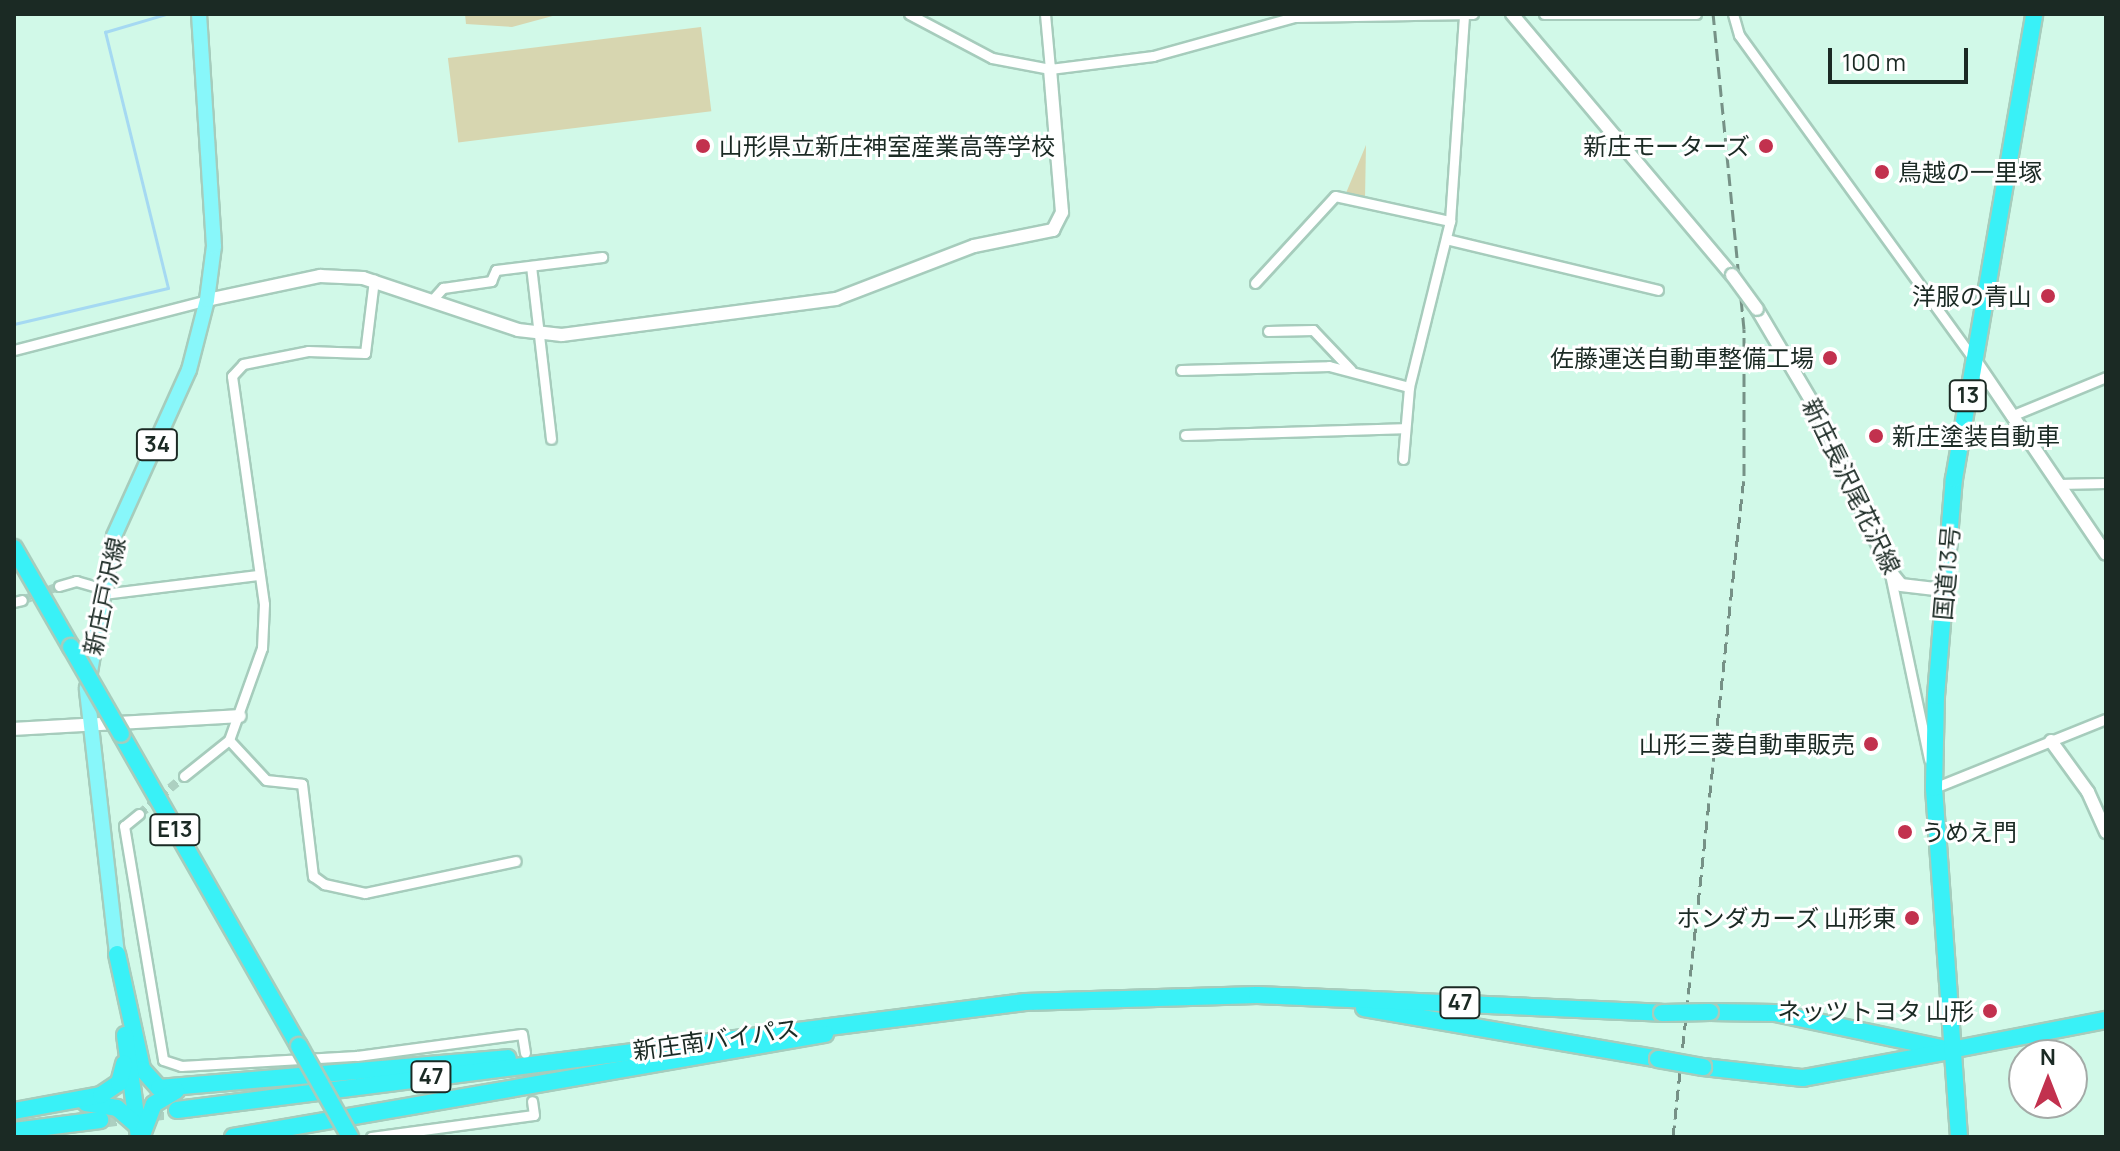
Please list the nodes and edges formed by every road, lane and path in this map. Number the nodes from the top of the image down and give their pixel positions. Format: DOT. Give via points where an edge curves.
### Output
graph roads {
  1 [pos="199,14"];
  2 [pos="909,14"];
  3 [pos="1045,14"];
  4 [pos="1512,14"];
  5 [pos="1544,14"];
  6 [pos="1696,14"];
  7 [pos="1733,14"];
  8 [pos="2034,14"];
  9 [pos="1469,16"];
  10 [pos="1050,69"];
  11 [pos="1450,221"];
  12 [pos="1446,239"];
  13 [pos="602,257"];
  14 [pos="531,266"];
  15 [pos="374,280"];
  16 [pos="1255,283"];
  17 [pos="1658,290"];
  18 [pos="433,299"];
  19 [pos="207,300"];
  20 [pos="538,331"];
  21 [pos="1268,331"];
  22 [pos="14,350"];
  23 [pos="1974,359"];
  24 [pos="1181,370"];
  25 [pos="1351,370"];
  26 [pos="2106,377"];
  27 [pos="1409,387"];
  28 [pos="2011,416"];
  29 [pos="1402,428"];
  30 [pos="1185,435"];
  31 [pos="551,439"];
  32 [pos="1403,459"];
  33 [pos="2106,483"];
  34 [pos="2058,484"];
  35 [pos="14,548"];
  36 [pos="2106,554"];
  37 [pos="1889,570"];
  38 [pos="258,575"];
  39 [pos="59,586"];
  40 [pos="1944,590"];
  41 [pos="104,591"];
  42 [pos="240,716"];
  43 [pos="2106,719"];
  44 [pos="88,720"];
  45 [pos="14,729"];
  46 [pos="229,740"];
  47 [pos="2051,741"];
  48 [pos="184,776"];
  49 [pos="1934,785"];
  50 [pos="2101,802"];
  51 [pos="139,814"];
  52 [pos="2106,832"];
  53 [pos="516,861"];
  54 [pos="117,954"];
  55 [pos="1258,998"];
  56 [pos="913,1015"];
  57 [pos="2106,1020"];
  58 [pos="130,1040"];
  59 [pos="296,1047"];
  60 [pos="1951,1050"];
  61 [pos="525,1053"];
  62 [pos="187,1089"];
  63 [pos="532,1101"];
  64 [pos="57,1105"];
  65 [pos="177,1110"];
  66 [pos="14,1111"];
  67 [pos="100,1120"];
  68 [pos="14,1131"];
  69 [pos="140,1131"];
  70 [pos="160,1137"];
  71 [pos="233,1137"];
  72 [pos="339,1137"];
  73 [pos="350,1137"];
  74 [pos="371,1137"];
  75 [pos="1959,1137"];
  1 -- 19 [label="main road, 新庄戸沢線 / 34" via="214,246"];
  2 -- 10 [label="street" via="979,53"];
  3 -- 10 [label="street"];
  4 -- 37 [label="street, 新庄長沢尾花沢線, bridge" via="1757,309 1819,414"];
  5 -- 6 [label="street"];
  7 -- 23 [label="street" via="1739,35"];
  8 -- 23 [label="highway, 国道13号 / 13"];
  9 -- 10 [label="street" via="1295,17 1153,56"];
  9 -- 11 [label="street"];
  10 -- 20 [label="street" via="1062,212 1053,230 974,246 836,299 599,333"];
  11 -- 12 [label="street"];
  11 -- 16 [label="street" via="1335,196"];
  12 -- 17 [label="street"];
  12 -- 27 [label="street"];
  13 -- 14 [label="street"];
  14 -- 18 [label="street" via="496,270 491,281 443,288"];
  14 -- 20 [label="street"];
  15 -- 18 [label="street"];
  15 -- 19 [label="street" via="320,276"];
  15 -- 38 [label="street" via="365,353 308,351 243,364 232,376"];
  18 -- 20 [label="street"];
  19 -- 22 [label="street"];
  19 -- 41 [label="main road, 新庄戸沢線 / 34" via="189,370 114,536"];
  20 -- 31 [label="street"];
  21 -- 25 [label="street" via="1313,330"];
  23 -- 28 [label="street"];
  23 -- 40 [label="highway, 国道13号 / 13"];
  24 -- 25 [label="street"];
  25 -- 27 [label="street"];
  26 -- 28 [label="street"];
  27 -- 29 [label="street"];
  28 -- 34 [label="street"];
  29 -- 30 [label="street"];
  29 -- 32 [label="street"];
  33 -- 34 [label="street"];
  34 -- 36 [label="street"];
  35 -- 59 [label="highway, E13, bridge"];
  37 -- 40 [label="street, 新庄長沢尾花沢線" via="1901,585"];
  37 -- 49 [label="street"];
  38 -- 41 [label="street"];
  38 -- 42 [label="street" via="262,648"];
  39 -- 41 [label="street" via="76,581"];
  40 -- 49 [label="highway, 国道13号 / 13"];
  41 -- 44 [label="main road, 新庄戸沢線 / 34"];
  42 -- 44 [label="street"];
  42 -- 46 [label="street"];
  43 -- 47 [label="street"];
  44 -- 45 [label="street"];
  44 -- 54 [label="main road, 新庄戸沢線 / 34"];
  46 -- 48 [label="street"];
  46 -- 53 [label="street" via="266,780 302,784 313,876 324,884 365,893"];
  47 -- 49 [label="street"];
  47 -- 50 [label="street"];
  49 -- 60 [label="highway, 国道13号 / 13"];
  50 -- 52 [label="street"];
  51 -- 61 [label="street" via="124,826 163,1060 191,1066 369,1056 522,1034"];
  54 -- 58 [label="highway, 34"];
  55 -- 56 [label="highway, 47"];
  55 -- 60 [label="highway, 47, bridge" via="1775,1013"];
  55 -- 60 [label="highway, 47, bridge" via="1381,1010 1703,1067 1803,1078"];
  56 -- 62 [label="highway"];
  56 -- 65 [label="highway, 新庄南バイパス / 47"];
  56 -- 71 [label="highway"];
  57 -- 60 [label="highway, 47"];
  58 -- 62 [label="highway" via="149,1080"];
  58 -- 64 [label="highway" via="115,1088"];
  58 -- 69 [label="highway"];
  59 -- 72 [label="highway"];
  59 -- 73 [label="highway, E13, bridge"];
  60 -- 75 [label="highway, 国道13号 / 13"];
  62 -- 69 [label="highway" via="159,1099"];
  63 -- 74 [label="street" via="534,1115"];
  64 -- 66 [label="highway"];
  64 -- 69 [label="highway" via="99,1103"];
  67 -- 68 [label="highway"];
  69 -- 70 [label="highway"];
}
